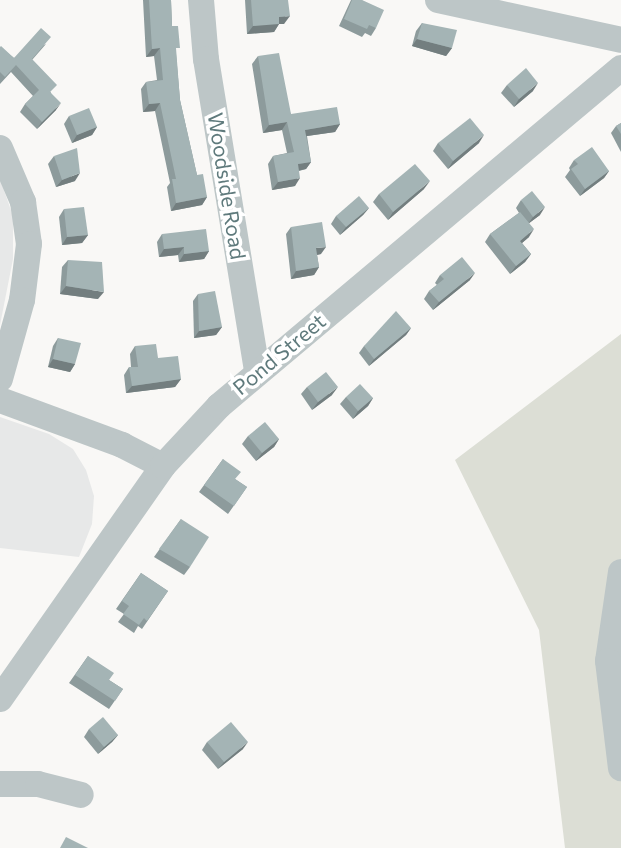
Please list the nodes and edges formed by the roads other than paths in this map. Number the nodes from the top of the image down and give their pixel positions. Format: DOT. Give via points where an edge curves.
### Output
graph roads {
  1 [pos="201,0"];
  2 [pos="438,0"];
  3 [pos="621,40"];
  4 [pos="621,68"];
  5 [pos="0,148"];
  6 [pos="10,190"];
  7 [pos="257,371"];
  8 [pos="0,379"];
  9 [pos="0,400"];
  10 [pos="163,466"];
  11 [pos="621,572"];
  12 [pos="0,699"];
  13 [pos="621,768"];
  14 [pos="0,785"];
  15 [pos="81,795"];
  1 -- 7 [label="street, Woodside Road" via="206,59"];
  2 -- 3 [label="street"];
  4 -- 7 [label="street, Pond Street"];
  5 -- 6 [label="street"];
  6 -- 8 [label="street" via="29,244 22,300"];
  7 -- 10 [label="street, Pond Street"];
  9 -- 10 [label="street" via="122,445"];
  10 -- 12 [label="street, Pond Street"];
  11 -- 13 [label="street" via="608,661"];
  14 -- 15 [label="street" via="38,784"];
}
